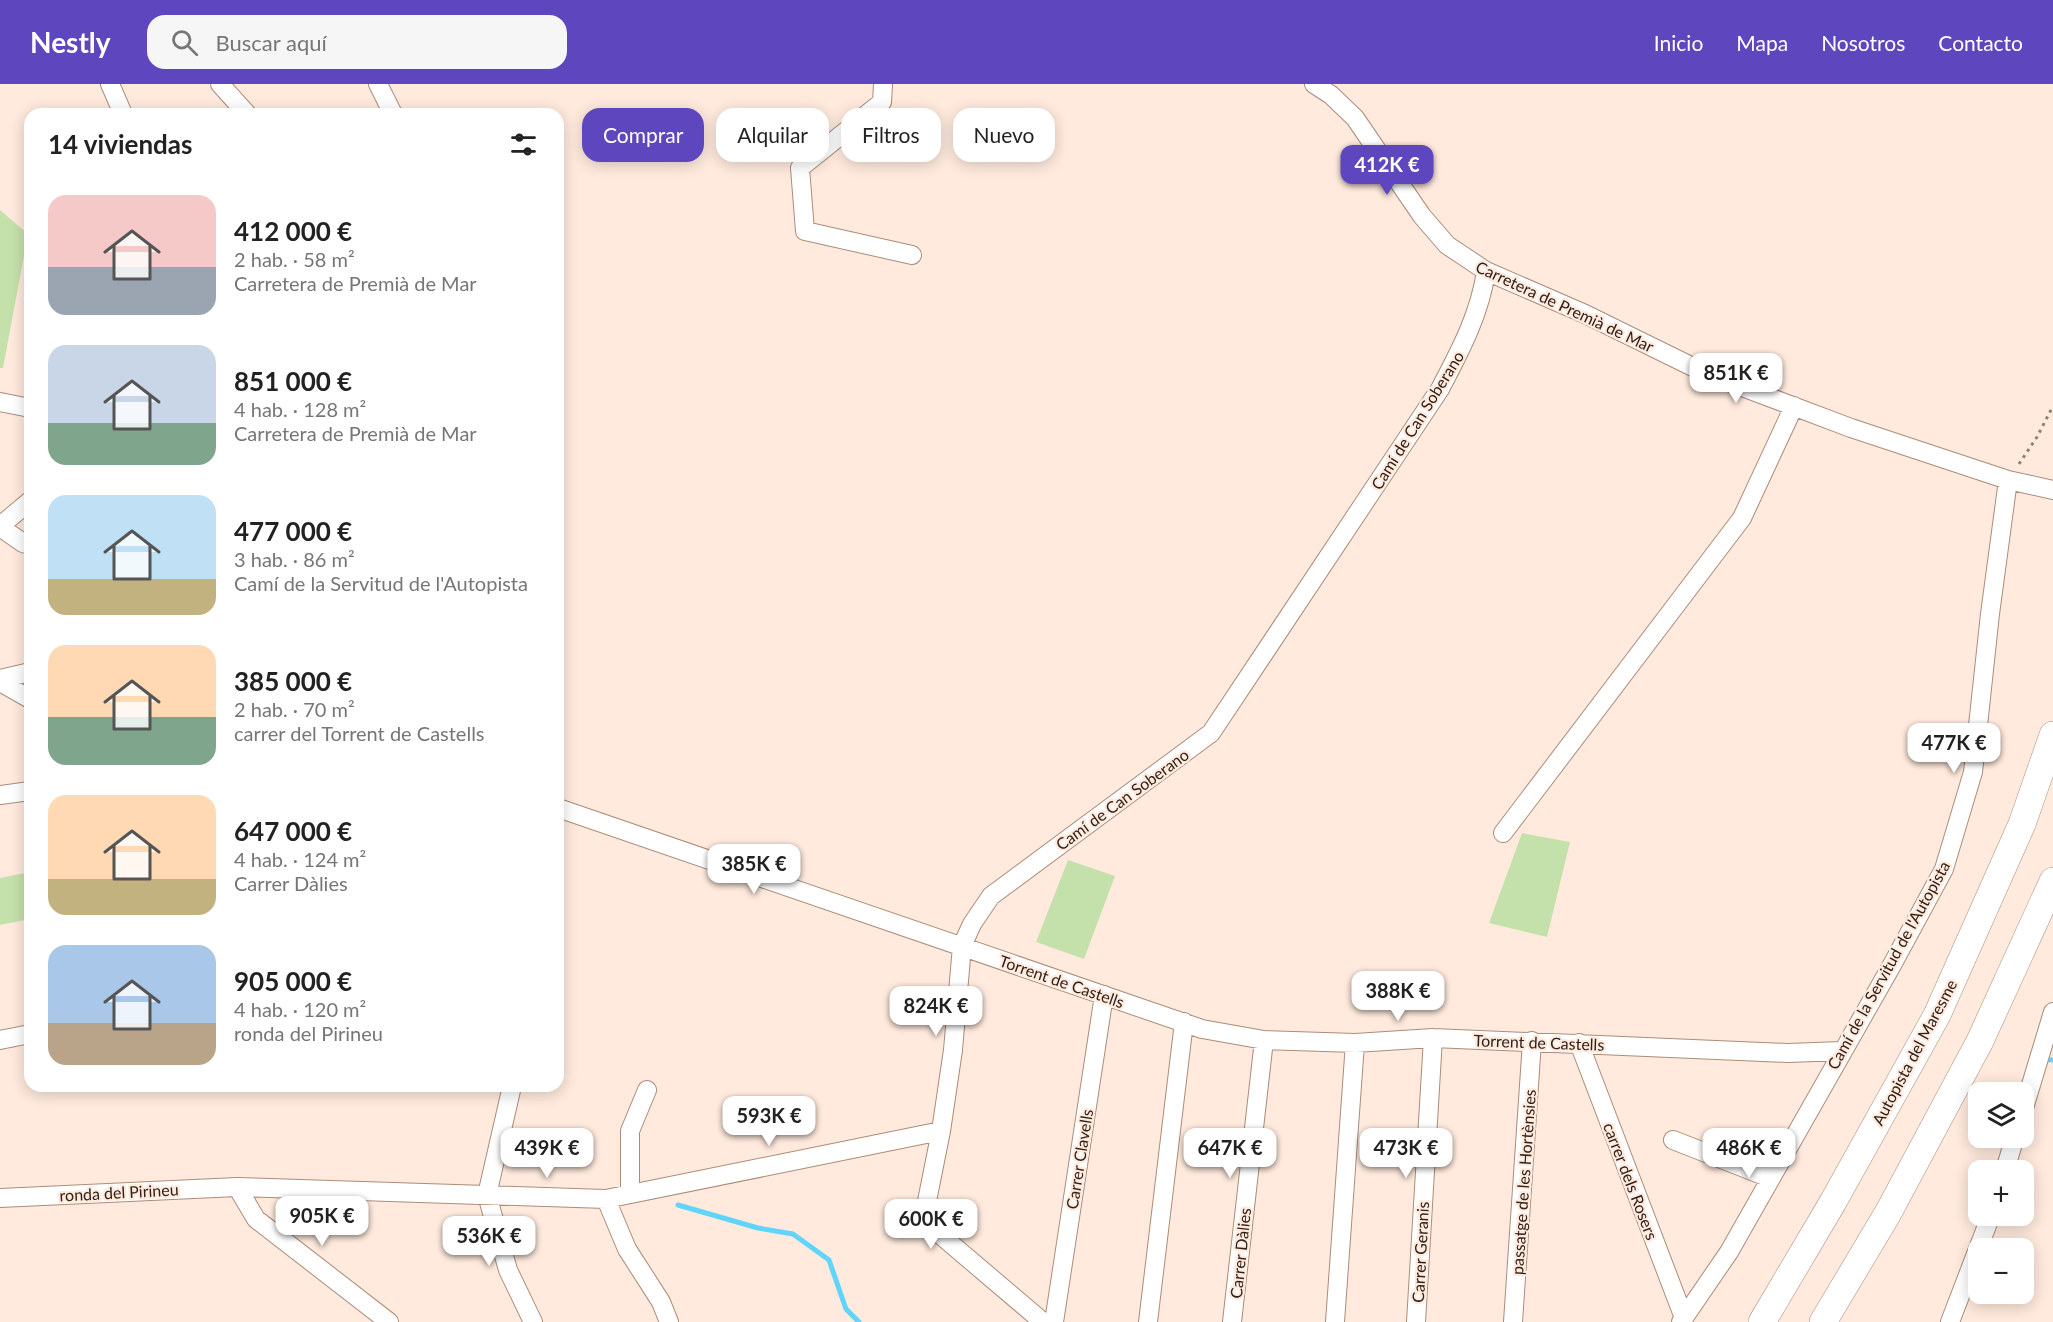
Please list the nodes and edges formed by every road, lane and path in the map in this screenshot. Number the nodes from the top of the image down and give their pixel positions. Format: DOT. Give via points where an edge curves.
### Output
graph roads {
  1 [pos="110,84"];
  2 [pos="220,84"];
  3 [pos="378,84"];
  4 [pos="883,84"];
  5 [pos="1314,84"];
  6 [pos="120,108"];
  7 [pos="242,108"];
  8 [pos="390,108"];
  9 [pos="912,255"];
  10 [pos="1486,271"];
  11 [pos="0,402"];
  12 [pos="1794,406"];
  13 [pos="2053,406"];
  14 [pos="24,407"];
  15 [pos="2008,480"];
  16 [pos="2053,490"];
  17 [pos="24,506"];
  18 [pos="0,526"];
  19 [pos="24,543"];
  20 [pos="24,674"];
  21 [pos="0,681"];
  22 [pos="24,695"];
  23 [pos="2053,735"];
  24 [pos="24,792"];
  25 [pos="0,795"];
  26 [pos="564,810"];
  27 [pos="1503,833"];
  28 [pos="2053,881"];
  29 [pos="962,946"];
  30 [pos="1104,995"];
  31 [pos="2053,1012"];
  32 [pos="1184,1022"];
  33 [pos="24,1035"];
  34 [pos="1433,1038"];
  35 [pos="0,1040"];
  36 [pos="1264,1040"];
  37 [pos="1532,1041"];
  38 [pos="1355,1043"];
  39 [pos="1579,1043"];
  40 [pos="1842,1051"];
  41 [pos="2032,1082"];
  42 [pos="647,1090"];
  43 [pos="511,1092"];
  44 [pos="941,1131"];
  45 [pos="1673,1140"];
  46 [pos="1770,1178"];
  47 [pos="237,1187"];
  48 [pos="630,1193"];
  49 [pos="487,1195"];
  50 [pos="0,1198"];
  51 [pos="606,1199"];
  52 [pos="1986,1226"];
  53 [pos="1682,1320"];
  54 [pos="389,1322"];
  55 [pos="533,1322"];
  56 [pos="669,1322"];
  57 [pos="1043,1322"];
  58 [pos="1054,1322"];
  59 [pos="1148,1322"];
  60 [pos="1232,1322"];
  61 [pos="1335,1322"];
  62 [pos="1416,1322"];
  63 [pos="1513,1322"];
  64 [pos="1762,1322"];
  65 [pos="1823,1322"];
  66 [pos="1950,1322"];
  1 -- 6 [label="street"];
  2 -- 7 [label="street"];
  3 -- 8 [label="street"];
  4 -- 9 [label="street" via="882,102 800,168 805,231"];
  5 -- 10 [label="street, Carretera de Premià de Mar" via="1355,118 1422,216 1447,245"];
  10 -- 12 [label="street, Carretera de Premià de Mar" via="1705,373"];
  10 -- 29 [label="street, Camí de Can Soberano" via="1483,294 1466,340 1440,388 1211,733 991,896"];
  11 -- 14 [label="street"];
  12 -- 15 [label="street, Carretera de Premià de Mar"];
  12 -- 27 [label="street" via="1742,518"];
  13 -- 15 [label="path"];
  15 -- 16 [label="street, Carretera de Premià de Mar"];
  15 -- 40 [label="street, Camí de la Servitud de l'Autopista" via="1973,772 1944,869"];
  17 -- 18 [label="street"];
  18 -- 19 [label="street"];
  20 -- 21 [label="street"];
  21 -- 22 [label="street"];
  23 -- 64 [label="highway, Autopista del Maresme" via="2022,824 1937,1015"];
  24 -- 25 [label="street"];
  26 -- 29 [label="street, Torrent de Castells"];
  28 -- 65 [label="highway" via="1980,1041 1888,1213"];
  29 -- 30 [label="street, Torrent de Castells"];
  29 -- 44 [label="street, Camí de Can Soberano"];
  30 -- 32 [label="street, Torrent de Castells"];
  30 -- 58 [label="street, Carrer Clavells"];
  31 -- 41 [label="street"];
  32 -- 36 [label="street, Torrent de Castells"];
  32 -- 59 [label="street"];
  33 -- 35 [label="street"];
  34 -- 37 [label="street, Torrent de Castells"];
  34 -- 38 [label="street, Torrent de Castells"];
  34 -- 62 [label="street, Carrer Geranis"];
  36 -- 38 [label="street, Torrent de Castells"];
  36 -- 60 [label="street, Carrer Dàlies"];
  37 -- 39 [label="street, Torrent de Castells"];
  37 -- 63 [label="street, passatge de les Hortènsies"];
  38 -- 61 [label="street"];
  39 -- 40 [label="street, Torrent de Castells" via="1788,1053"];
  39 -- 53 [label="street, carrer dels Rosers"];
  40 -- 46 [label="street, Camí de la Servitud de l'Autopista"];
  42 -- 48 [label="street" via="630,1131"];
  43 -- 49 [label="street"];
  44 -- 48 [label="street, ronda del Pirineu"];
  44 -- 57 [label="street, Camí de Can Soberano" via="927,1201 930,1226"];
  45 -- 46 [label="street"];
  46 -- 53 [label="street, Camí de la Servitud de l'Autopista" via="1729,1252"];
  47 -- 49 [label="street, ronda del Pirineu"];
  47 -- 50 [label="street, ronda del Pirineu"];
  47 -- 54 [label="street" via="256,1219"];
  48 -- 51 [label="street, ronda del Pirineu"];
  49 -- 51 [label="street, ronda del Pirineu"];
  49 -- 55 [label="street" via="508,1270"];
  51 -- 56 [label="street" via="627,1249 661,1302"];
  52 -- 66 [label="street"];
}
